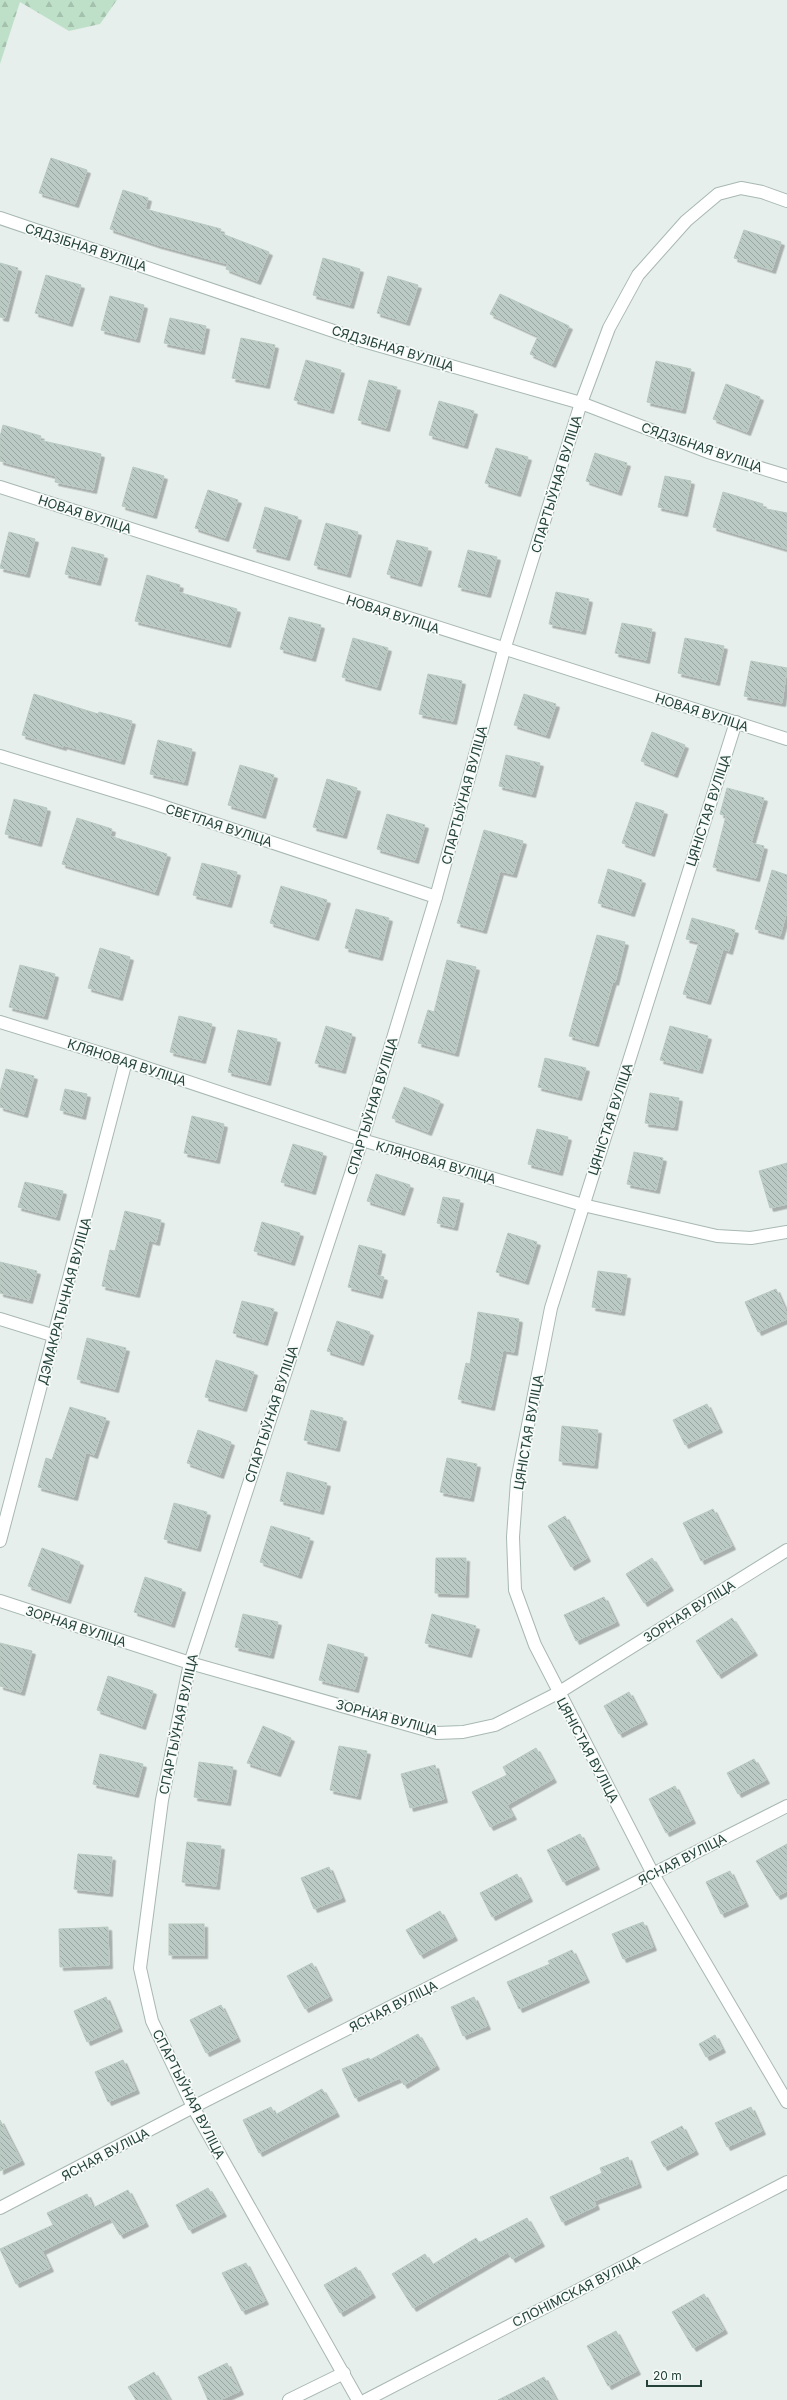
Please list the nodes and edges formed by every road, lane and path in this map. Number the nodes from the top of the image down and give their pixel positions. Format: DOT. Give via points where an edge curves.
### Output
graph roads {
  1 [pos="787,201"];
  2 [pos="0,218"];
  3 [pos="581,403"];
  4 [pos="787,476"];
  5 [pos="0,487"];
  6 [pos="504,650"];
  7 [pos="736,722"];
  8 [pos="787,739"];
  9 [pos="0,756"];
  10 [pos="436,897"];
  11 [pos="0,1022"];
  12 [pos="126,1061"];
  13 [pos="362,1140"];
  14 [pos="583,1205"];
  15 [pos="787,1232"];
  16 [pos="0,1319"];
  17 [pos="55,1336"];
  18 [pos="0,1541"];
  19 [pos="787,1550"];
  20 [pos="0,1601"];
  21 [pos="190,1663"];
  22 [pos="558,1693"];
  23 [pos="787,1806"];
  24 [pos="653,1874"];
  25 [pos="787,2102"];
  26 [pos="193,2107"];
  27 [pos="787,2182"];
  28 [pos="0,2208"];
  29 [pos="344,2373"];
  30 [pos="289,2400"];
  31 [pos="358,2400"];
  32 [pos="366,2400"];
  1 -- 3 [label="street, СПАРТЫЎНАЯ ВУЛІЦА" via="741,188 718,194 686,222 638,275 609,328"];
  2 -- 3 [label="street, СЯДЗІБНАЯ ВУЛІЦА" via="363,341"];
  3 -- 4 [label="street, СЯДЗІБНАЯ ВУЛІЦА" via="708,452"];
  3 -- 6 [label="street, СПАРТЫЎНАЯ ВУЛІЦА"];
  5 -- 6 [label="street, НОВАЯ ВУЛІЦА"];
  6 -- 7 [label="street, НОВАЯ ВУЛІЦА"];
  6 -- 10 [label="street, СПАРТЫЎНАЯ ВУЛІЦА"];
  7 -- 8 [label="street, НОВАЯ ВУЛІЦА"];
  7 -- 14 [label="street, ЦЯНІСТАЯ ВУЛІЦА"];
  9 -- 10 [label="street, СВЕТЛАЯ ВУЛІЦА" via="150,802"];
  10 -- 13 [label="street, СПАРТЫЎНАЯ ВУЛІЦА"];
  11 -- 12 [label="street, КЛЯНОВАЯ ВУЛІЦА"];
  12 -- 13 [label="street, КЛЯНОВАЯ ВУЛІЦА"];
  12 -- 17 [label="street, ДЭМАКРАТЫЧНАЯ ВУЛІЦА"];
  13 -- 14 [label="street, КЛЯНОВАЯ ВУЛІЦА"];
  13 -- 21 [label="street, СПАРТЫЎНАЯ ВУЛІЦА"];
  14 -- 15 [label="street, КЛЯНОВАЯ ВУЛІЦА" via="717,1236 751,1238"];
  14 -- 22 [label="street, ЦЯНІСТАЯ ВУЛІЦА" via="551,1308 517,1481 513,1537 515,1590 535,1645"];
  16 -- 17 [label="street"];
  17 -- 18 [label="street, ДЭМАКРАТЫЧНАЯ ВУЛІЦА"];
  19 -- 22 [label="street, ЗОРНАЯ ВУЛІЦА"];
  20 -- 21 [label="street, ЗОРНАЯ ВУЛІЦА"];
  21 -- 22 [label="street, ЗОРНАЯ ВУЛІЦА" via="437,1733 463,1732 495,1725"];
  21 -- 26 [label="street, СПАРТЫЎНАЯ ВУЛІЦА" via="162,1800 140,1968 152,2021"];
  22 -- 24 [label="street, ЦЯНІСТАЯ ВУЛІЦА"];
  23 -- 24 [label="street, ЯСНАЯ ВУЛІЦА"];
  24 -- 25 [label="street, ЦЯНІСТАЯ ВУЛІЦА"];
  24 -- 26 [label="street, ЯСНАЯ ВУЛІЦА"];
  26 -- 28 [label="street, ЯСНАЯ ВУЛІЦА"];
  26 -- 29 [label="street, СПАРТЫЎНАЯ ВУЛІЦА"];
  27 -- 32 [label="street, СЛОНІМСКАЯ ВУЛІЦА"];
  29 -- 30 [label="street"];
  29 -- 31 [label="street, СПАРТЫЎНАЯ ВУЛІЦА"];
}
